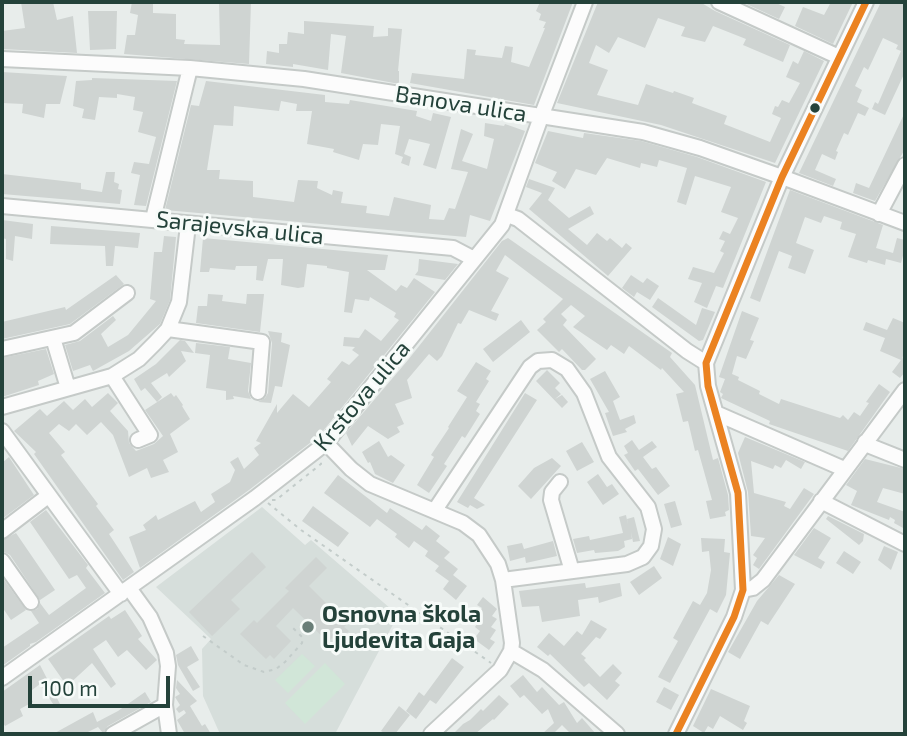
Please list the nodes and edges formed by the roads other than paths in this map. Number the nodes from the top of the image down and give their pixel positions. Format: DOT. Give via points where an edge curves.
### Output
graph roads {
  1 [pos="585,2"];
  2 [pos="719,2"];
  3 [pos="866,2"];
  4 [pos="839,57"];
  5 [pos="2,59"];
  6 [pos="190,68"];
  7 [pos="541,117"];
  8 [pos="905,165"];
  9 [pos="782,177"];
  10 [pos="2,206"];
  11 [pos="879,214"];
  12 [pos="507,215"];
  13 [pos="153,219"];
  14 [pos="905,223"];
  15 [pos="188,225"];
  16 [pos="474,259"];
  17 [pos="127,293"];
  18 [pos="168,329"];
  19 [pos="53,338"];
  20 [pos="2,349"];
  21 [pos="706,363"];
  22 [pos="112,376"];
  23 [pos="68,388"];
  24 [pos="905,390"];
  25 [pos="258,392"];
  26 [pos="2,407"];
  27 [pos="718,414"];
  28 [pos="2,431"];
  29 [pos="138,440"];
  30 [pos="865,442"];
  31 [pos="328,445"];
  32 [pos="905,460"];
  33 [pos="844,469"];
  34 [pos="560,482"];
  35 [pos="48,496"];
  36 [pos="821,500"];
  37 [pos="435,510"];
  38 [pos="2,531"];
  39 [pos="905,544"];
  40 [pos="2,561"];
  41 [pos="572,571"];
  42 [pos="503,580"];
  43 [pos="743,590"];
  44 [pos="125,591"];
  45 [pos="32,601"];
  46 [pos="511,652"];
  47 [pos="2,678"];
  48 [pos="165,705"];
  49 [pos="113,734"];
  50 [pos="169,734"];
  51 [pos="431,734"];
  52 [pos="617,734"];
  53 [pos="676,734"];
  1 -- 7 [label="street, Krstova ulica"];
  2 -- 4 [label="street"];
  3 -- 4 [label="street"];
  4 -- 9 [label="street"];
  5 -- 6 [label="street, Banova ulica"];
  6 -- 7 [label="street, Banova ulica" via="304,79"];
  6 -- 13 [label="street"];
  7 -- 9 [label="street, Banova ulica" via="643,132"];
  7 -- 12 [label="street, Krstova ulica"];
  8 -- 11 [label="street"];
  9 -- 11 [label="street, Banova ulica"];
  9 -- 21 [label="street"];
  10 -- 13 [label="street, Sarajevska ulica"];
  11 -- 14 [label="street, Banova ulica"];
  12 -- 16 [label="street, Krstova ulica"];
  12 -- 21 [label="street"];
  13 -- 15 [label="street, Sarajevska ulica"];
  15 -- 16 [label="street, Sarajevska ulica" via="453,248"];
  15 -- 18 [label="street" via="179,302"];
  16 -- 31 [label="street, Krstova ulica"];
  17 -- 19 [label="street" via="82,328"];
  18 -- 22 [label="street" via="139,359"];
  18 -- 25 [label="street" via="262,342"];
  19 -- 20 [label="street"];
  19 -- 23 [label="street"];
  21 -- 27 [label="street"];
  22 -- 23 [label="street"];
  22 -- 29 [label="street" via="150,435"];
  23 -- 26 [label="street"];
  24 -- 30 [label="street"];
  27 -- 33 [label="street"];
  27 -- 43 [label="street" via="738,492"];
  28 -- 35 [label="street"];
  30 -- 32 [label="street"];
  30 -- 33 [label="street"];
  31 -- 37 [label="street" via="370,484"];
  31 -- 44 [label="street, Krstova ulica"];
  33 -- 36 [label="street"];
  34 -- 41 [label="street" via="551,500"];
  35 -- 38 [label="street"];
  35 -- 44 [label="street"];
  36 -- 39 [label="street"];
  36 -- 43 [label="street" via="763,580"];
  37 -- 41 [label="street" via="530,367 538,361 559,363 583,393 608,457 648,507 654,529 643,557 627,564"];
  37 -- 42 [label="street" via="479,535"];
  40 -- 45 [label="street"];
  41 -- 42 [label="street"];
  42 -- 46 [label="street"];
  43 -- 53 [label="street"];
  44 -- 47 [label="street, Krstova ulica"];
  44 -- 48 [label="street" via="150,617 166,653"];
  46 -- 51 [label="street" via="500,670"];
  46 -- 52 [label="street" via="543,670"];
  48 -- 49 [label="street"];
  48 -- 50 [label="street"];
}
